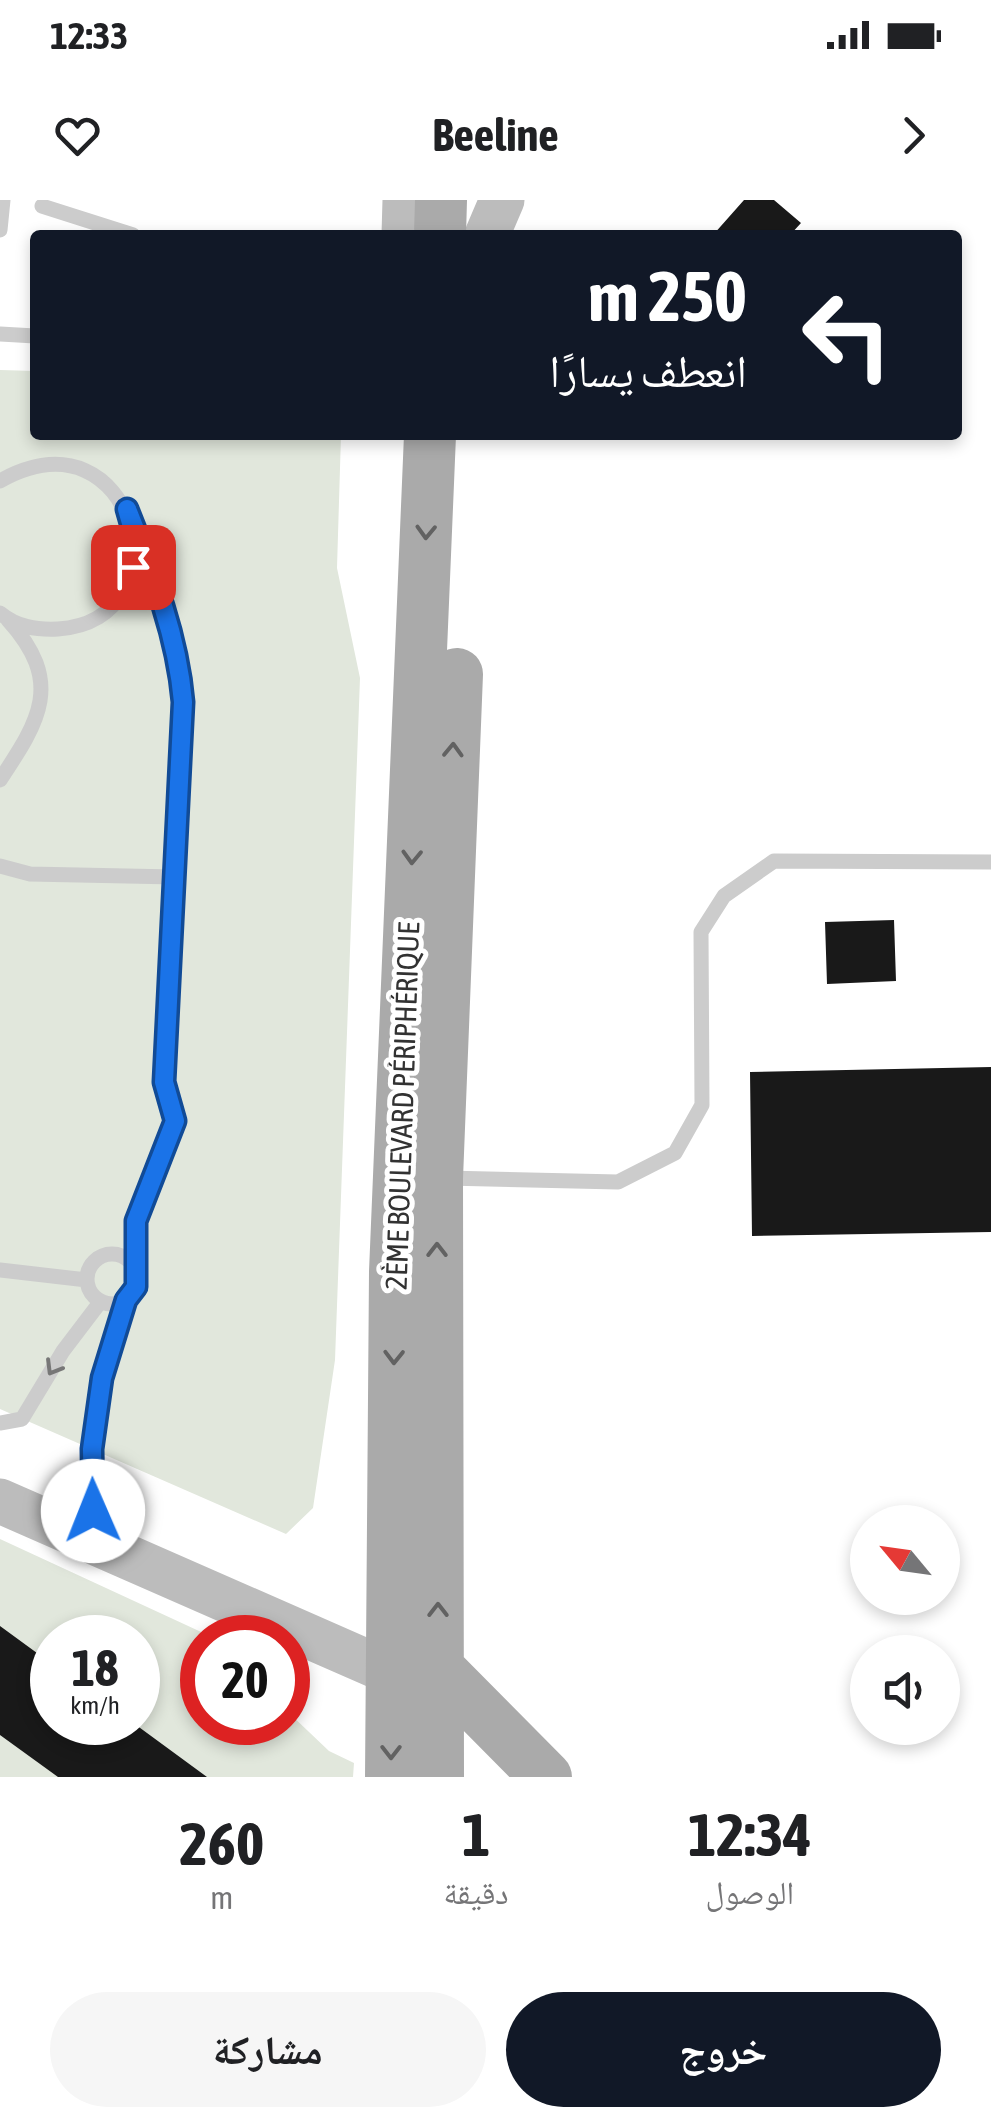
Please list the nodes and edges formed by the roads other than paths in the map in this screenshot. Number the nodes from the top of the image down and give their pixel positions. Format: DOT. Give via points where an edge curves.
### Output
graph roads {
  1 [pos="3,200"];
  2 [pos="405,200"];
  3 [pos="441,200"];
  4 [pos="475,200"];
  5 [pos="502,200"];
  6 [pos="42,206"];
  7 [pos="0,230"];
  8 [pos="117,230"];
  9 [pos="404,230"];
  10 [pos="440,230"];
  11 [pos="474,230"];
  12 [pos="489,230"];
  13 [pos="0,334"];
  14 [pos="30,336"];
  15 [pos="466,440"];
  16 [pos="423,448"];
  17 [pos="0,477"];
  18 [pos="127,509"];
  19 [pos="3,617"];
  20 [pos="0,780"];
  21 [pos="991,862"];
  22 [pos="0,866"];
  23 [pos="175,878"];
  24 [pos="436,1178"];
  25 [pos="0,1270"];
  26 [pos="136,1270"];
  27 [pos="87,1280"];
  28 [pos="126,1300"];
  29 [pos="101,1302"];
  30 [pos="0,1424"];
  31 [pos="0,1501"];
  32 [pos="94,1542"];
  33 [pos="415,1670"];
  34 [pos="391,1777"];
  35 [pos="438,1777"];
  36 [pos="546,1777"];
  1 -- 7 [label="lane"];
  2 -- 9 [label="street"];
  3 -- 10 [label="main road"];
  4 -- 11 [label="main road"];
  5 -- 12 [label="street"];
  6 -- 8 [label="lane"];
  13 -- 14 [label="lane"];
  24 -- 15 [label="main road, 2ÈME BOULEVARD PÉRIPHÉRIQUE, one-way"];
  16 -- 33 [label="main road, 2ÈME BOULEVARD PÉRIPHÉRIQUE, one-way" via="395,1272"];
  17 -- 18 [label="lane" via="56,463 85,470"];
  18 -- 19 [label="lane" via="135,537 133,567 122,594 102,615 75,628 37,630"];
  18 -- 23 [label="lane" via="160,588 180,670"];
  19 -- 20 [label="lane" via="30,646 41,700 36,726"];
  21 -- 24 [label="lane" via="774,861 724,896 701,932 702,1105 675,1153 618,1182"];
  22 -- 23 [label="lane" via="30,874"];
  23 -- 26 [label="lane" via="164,1082 175,1121 136,1221"];
  33 -- 24 [label="main road, 2ÈME BOULEVARD PÉRIPHÉRIQUE, one-way"];
  25 -- 27 [label="lane"];
  26 -- 27 [label="lane" via="124,1256 107,1254 92,1264"];
  26 -- 28 [label="lane" via="136,1287"];
  27 -- 29 [label="lane"];
  28 -- 29 [label="lane"];
  28 -- 32 [label="lane" via="102,1378 92,1449"];
  29 -- 30 [label="lane, one-way" via="22,1418"];
  31 -- 32 [label="street"];
  32 -- 33 [label="street"];
  33 -- 34 [label="main road, 2ÈME BOULEVARD PÉRIPHÉRIQUE, one-way"];
  33 -- 35 [label="main road, 2ÈME BOULEVARD PÉRIPHÉRIQUE"];
  33 -- 36 [label="main road"];
}
